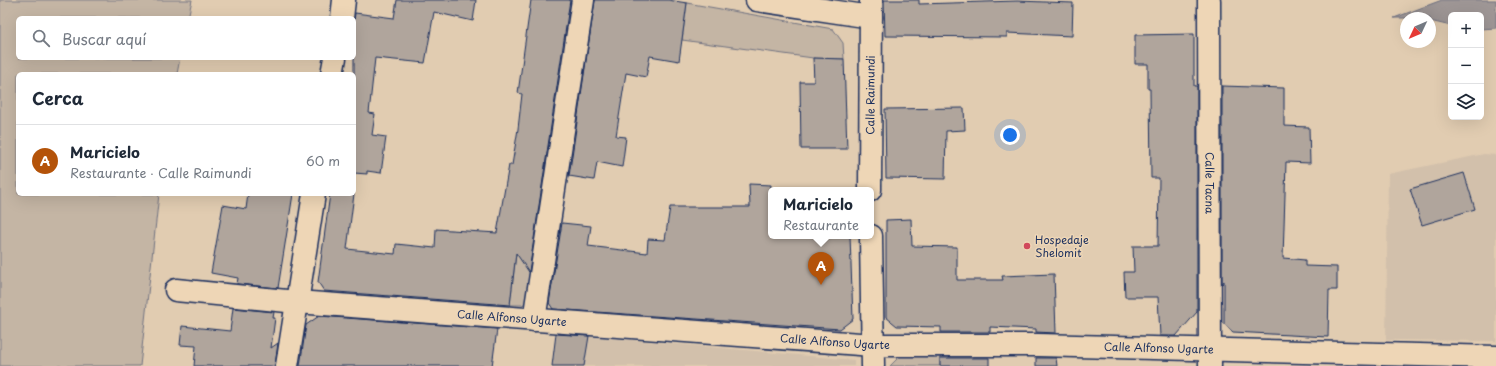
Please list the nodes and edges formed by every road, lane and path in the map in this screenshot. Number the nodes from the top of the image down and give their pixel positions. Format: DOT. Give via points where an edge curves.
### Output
graph roads {
  1 [pos="344,0"];
  2 [pos="583,0"];
  3 [pos="757,0"];
  4 [pos="1210,0"];
  5 [pos="871,8"];
  6 [pos="342,16"];
  7 [pos="335,60"];
  8 [pos="332,72"];
  9 [pos="870,187"];
  10 [pos="314,196"];
  11 [pos="871,239"];
  12 [pos="176,290"];
  13 [pos="297,302"];
  14 [pos="534,320"];
  15 [pos="873,355"];
  16 [pos="1210,357"];
  17 [pos="1496,357"];
  18 [pos="287,366"];
  1 -- 6 [label="street"];
  2 -- 14 [label="street"];
  3 -- 5 [label="street"];
  4 -- 16 [label="street, Calle Tacna"];
  5 -- 9 [label="street, Calle Raimundi"];
  7 -- 8 [label="street"];
  10 -- 13 [label="street"];
  11 -- 15 [label="street"];
  12 -- 13 [label="street, Calle Alfonso Ugarte"];
  13 -- 14 [label="street, Calle Alfonso Ugarte"];
  13 -- 18 [label="street"];
  14 -- 15 [label="street, Calle Alfonso Ugarte" via="595,323"];
  15 -- 16 [label="street, Calle Alfonso Ugarte" via="1038,345"];
  16 -- 17 [label="street, Calle Alfonso Ugarte"];
}
